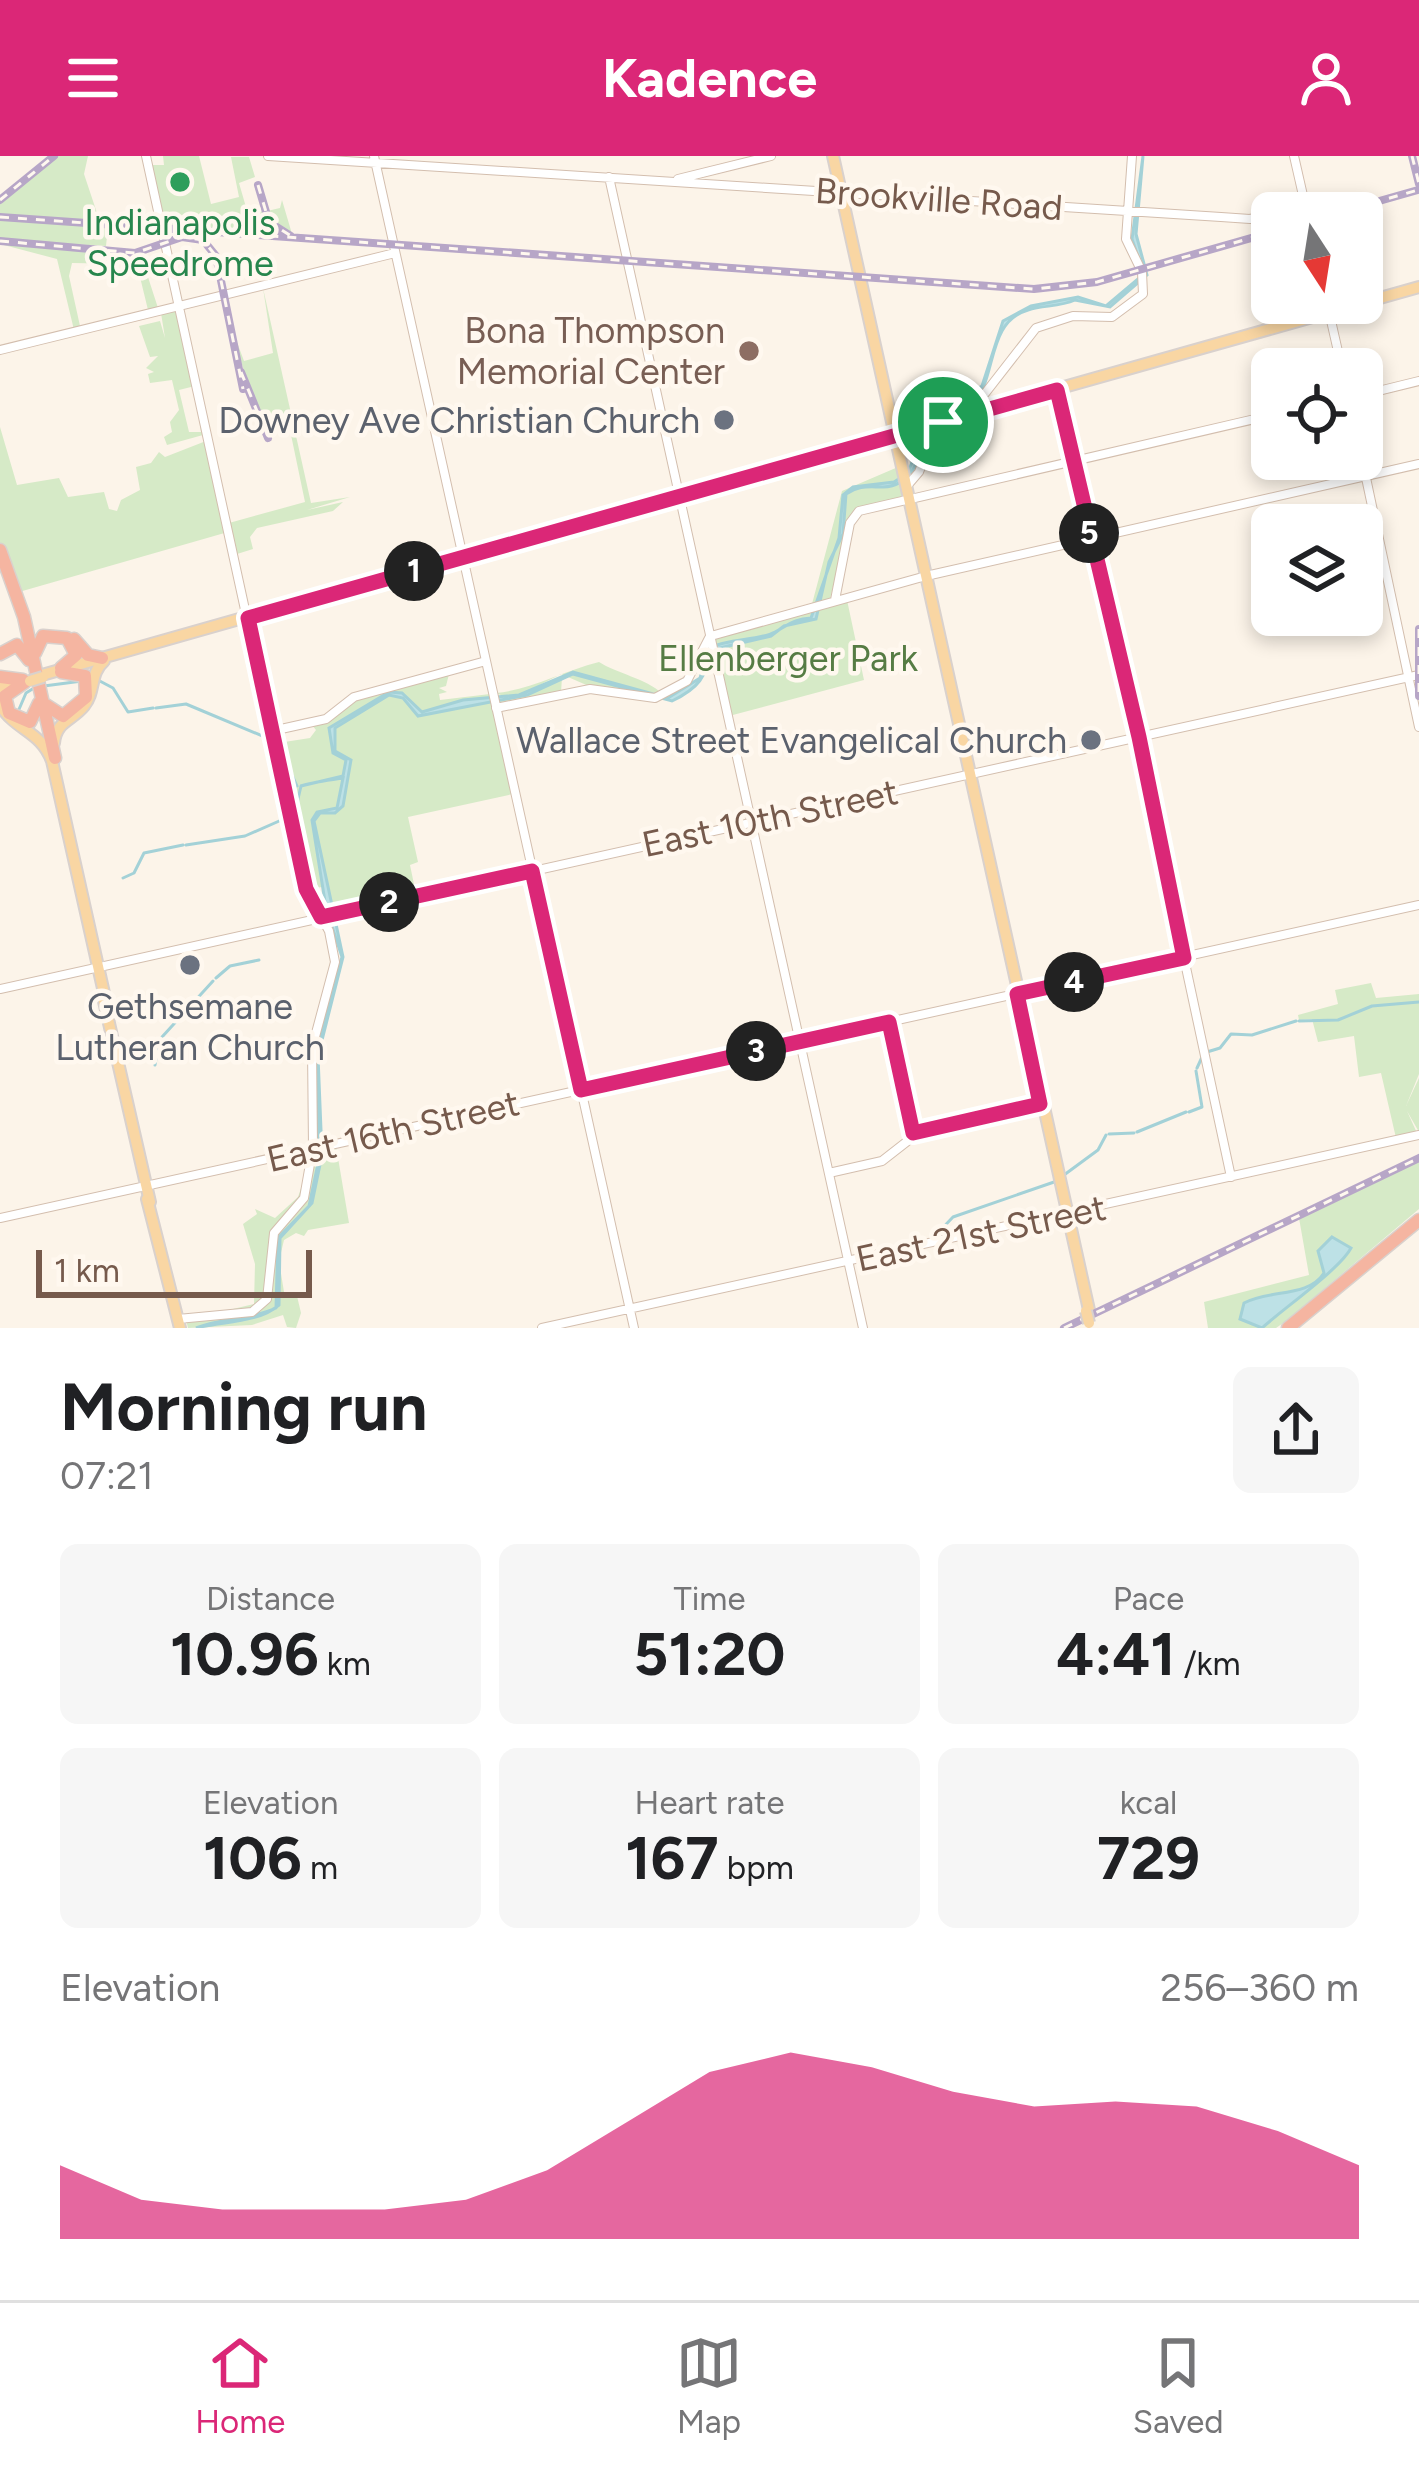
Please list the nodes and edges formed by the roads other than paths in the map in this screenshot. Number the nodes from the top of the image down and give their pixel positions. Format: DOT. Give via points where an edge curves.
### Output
graph roads {
  1 [pos="146,156"];
  2 [pos="268,156"];
  3 [pos="771,156"];
  4 [pos="833,156"];
  5 [pos="1132,156"];
  6 [pos="1294,156"];
  7 [pos="375,159"];
  8 [pos="609,177"];
  9 [pos="671,181"];
  10 [pos="1302,192"];
  11 [pos="841,193"];
  12 [pos="1134,212"];
  13 [pos="1251,219"];
  14 [pos="395,253"];
  15 [pos="1419,287"];
  16 [pos="1383,295"];
  17 [pos="180,306"];
  18 [pos="1275,324"];
  19 [pos="0,350"];
  20 [pos="1419,381"];
  21 [pos="1057,390"];
  22 [pos="1383,390"];
  23 [pos="1251,421"];
  24 [pos="933,424"];
  25 [pos="895,435"];
  26 [pos="1073,461"];
  27 [pos="1419,464"];
  28 [pos="1383,472"];
  29 [pos="1349,480"];
  30 [pos="1367,480"];
  31 [pos="906,485"];
  32 [pos="679,496"];
  33 [pos="1092,539"];
  34 [pos="0,554"];
  35 [pos="463,556"];
  36 [pos="926,576"];
  37 [pos="836,600"];
  38 [pos="20,607"];
  39 [pos="248,618"];
  40 [pos="711,644"];
  41 [pos="0,651"];
  42 [pos="104,659"];
  43 [pos="486,661"];
  44 [pos="38,675"];
  45 [pos="0,677"];
  46 [pos="1414,677"];
  47 [pos="0,688"];
  48 [pos="40,695"];
  49 [pos="495,702"];
  50 [pos="0,705"];
  51 [pos="1419,727"];
  52 [pos="272,731"];
  53 [pos="1139,737"];
  54 [pos="55,763"];
  55 [pos="970,774"];
  56 [pos="752,822"];
  57 [pos="532,871"];
  58 [pos="1419,905"];
  59 [pos="328,916"];
  60 [pos="1184,958"];
  61 [pos="99,967"];
  62 [pos="0,989"];
  63 [pos="1019,994"];
  64 [pos="889,1022"];
  65 [pos="800,1042"];
  66 [pos="581,1090"];
  67 [pos="1042,1104"];
  68 [pos="913,1133"];
  69 [pos="1414,1136"];
  70 [pos="318,1148"];
  71 [pos="829,1174"];
  72 [pos="1231,1178"];
  73 [pos="146,1187"];
  74 [pos="1066,1214"];
  75 [pos="0,1218"];
  76 [pos="1419,1224"];
  77 [pos="848,1262"];
  78 [pos="630,1308"];
  79 [pos="1090,1322"];
  80 [pos="178,1324"];
  81 [pos="634,1325"];
  82 [pos="542,1328"];
  83 [pos="863,1328"];
  84 [pos="1288,1328"];
  85 [pos="1299,1328"];
  1 -- 17 [label="main road"];
  2 -- 7 [label="main road, Brookville Road"];
  3 -- 9 [label="main road"];
  4 -- 11 [label="main road"];
  5 -- 12 [label="main road"];
  6 -- 10 [label="main road"];
  7 -- 8 [label="main road, Brookville Road"];
  7 -- 14 [label="main road"];
  8 -- 9 [label="main road, Brookville Road"];
  8 -- 32 [label="main road"];
  9 -- 11 [label="main road, Brookville Road"];
  11 -- 12 [label="main road, Brookville Road"];
  11 -- 25 [label="main road"];
  12 -- 13 [label="main road, Brookville Road"];
  12 -- 24 [label="main road" via="1127,242 1144,292 1112,317 1071,316 1034,328 984,395"];
  14 -- 17 [label="main road"];
  14 -- 35 [label="main road"];
  15 -- 16 [label="main road"];
  17 -- 19 [label="main road"];
  17 -- 39 [label="main road"];
  18 -- 21 [label="main road"];
  20 -- 22 [label="main road"];
  21 -- 24 [label="main road"];
  21 -- 26 [label="main road"];
  23 -- 26 [label="main road"];
  24 -- 25 [label="main road"];
  24 -- 31 [label="main road" via="920,472"];
  25 -- 31 [label="main road"];
  25 -- 32 [label="main road"];
  26 -- 31 [label="main road"];
  26 -- 33 [label="main road"];
  27 -- 28 [label="main road"];
  29 -- 33 [label="main road"];
  30 -- 46 [label="main road"];
  31 -- 36 [label="main road"];
  31 -- 37 [label="main road" via="891,504 851,519"];
  32 -- 35 [label="main road"];
  32 -- 40 [label="main road"];
  33 -- 36 [label="main road"];
  33 -- 53 [label="main road"];
  34 -- 38 [label="highway"];
  35 -- 39 [label="main road"];
  35 -- 43 [label="main road"];
  36 -- 37 [label="main road"];
  36 -- 55 [label="main road"];
  37 -- 40 [label="main road"];
  38 -- 41 [label="highway" via="16,633"];
  38 -- 42 [label="highway" via="36,626 65,633"];
  38 -- 44 [label="highway"];
  39 -- 42 [label="main road"];
  39 -- 52 [label="main road"];
  40 -- 49 [label="main road" via="687,681 659,696 590,689"];
  40 -- 56 [label="main road"];
  41 -- 44 [label="highway" via="18,646"];
  42 -- 44 [label="main road"];
  42 -- 54 [label="main road" via="86,704 56,730"];
  43 -- 49 [label="main road"];
  43 -- 52 [label="main road" via="364,694 326,719"];
  44 -- 45 [label="highway"];
  44 -- 47 [label="main road"];
  44 -- 48 [label="highway"];
  44 -- 48 [label="highway" via="5,698 15,720 35,718"];
  44 -- 48 [label="highway" via="86,678 82,704 58,716"];
  46 -- 51 [label="main road"];
  46 -- 53 [label="main road, East 10th Street"];
  48 -- 54 [label="highway"];
  49 -- 57 [label="main road"];
  50 -- 54 [label="main road" via="41,737"];
  52 -- 59 [label="main road" via="306,889"];
  53 -- 55 [label="main road, East 10th Street"];
  53 -- 60 [label="main road"];
  54 -- 61 [label="main road"];
  55 -- 56 [label="main road, East 10th Street"];
  55 -- 63 [label="main road"];
  56 -- 57 [label="main road, East 10th Street"];
  56 -- 65 [label="main road"];
  57 -- 59 [label="main road, East 10th Street"];
  57 -- 66 [label="main road"];
  58 -- 60 [label="main road, East 16th Street"];
  59 -- 61 [label="main road, East 10th Street"];
  59 -- 70 [label="main road" via="335,959 310,1059"];
  60 -- 63 [label="main road, East 16th Street"];
  60 -- 72 [label="main road"];
  61 -- 62 [label="main road, East 10th Street"];
  61 -- 73 [label="main road"];
  63 -- 64 [label="main road, East 16th Street"];
  63 -- 67 [label="main road"];
  64 -- 65 [label="main road, East 16th Street"];
  64 -- 68 [label="main road"];
  65 -- 66 [label="main road, East 16th Street"];
  65 -- 71 [label="main road"];
  66 -- 70 [label="main road, East 16th Street"];
  66 -- 78 [label="main road"];
  67 -- 68 [label="main road"];
  67 -- 74 [label="main road"];
  68 -- 71 [label="main road" via="886,1159"];
  69 -- 72 [label="main road, East 21st Street"];
  70 -- 73 [label="main road, East 16th Street"];
  70 -- 80 [label="main road" via="302,1203 274,1234 263,1305"];
  71 -- 77 [label="main road"];
  72 -- 74 [label="main road, East 21st Street"];
  73 -- 75 [label="main road, East 16th Street"];
  73 -- 80 [label="main road"];
  74 -- 77 [label="main road, East 21st Street"];
  74 -- 79 [label="main road"];
  76 -- 84 [label="highway"];
  76 -- 85 [label="highway"];
  77 -- 78 [label="main road, East 21st Street"];
  77 -- 83 [label="main road"];
  78 -- 81 [label="main road"];
  78 -- 82 [label="main road, East 21st Street"];
}
